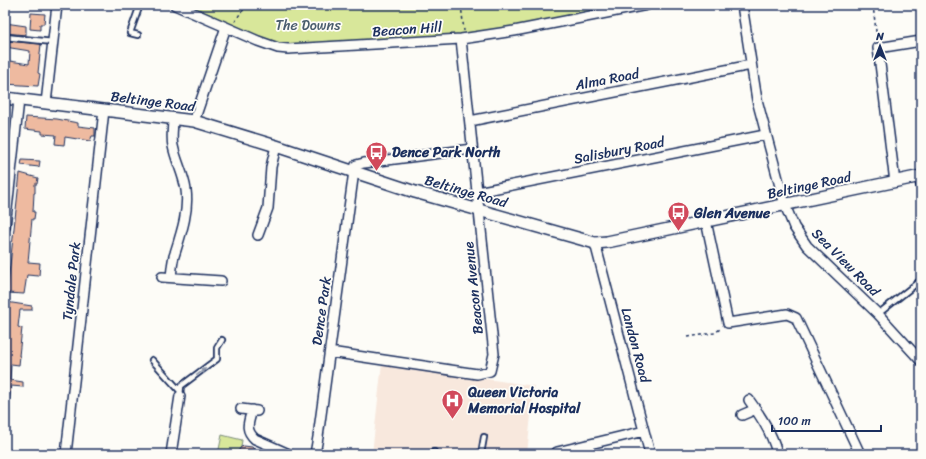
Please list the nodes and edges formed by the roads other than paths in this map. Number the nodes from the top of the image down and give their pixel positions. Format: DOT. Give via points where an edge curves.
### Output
graph roads {
  1 [pos="57,5"];
  2 [pos="140,5"];
  3 [pos="175,5"];
  4 [pos="647,5"];
  5 [pos="742,5"];
  6 [pos="228,28"];
  7 [pos="138,35"];
  8 [pos="5,37"];
  9 [pos="463,39"];
  10 [pos="921,41"];
  11 [pos="53,42"];
  12 [pos="751,65"];
  13 [pos="5,98"];
  14 [pos="19,100"];
  15 [pos="46,103"];
  16 [pos="104,110"];
  17 [pos="173,119"];
  18 [pos="194,121"];
  19 [pos="470,121"];
  20 [pos="765,135"];
  21 [pos="276,146"];
  22 [pos="472,149"];
  23 [pos="354,171"];
  24 [pos="919,177"];
  25 [pos="895,182"];
  26 [pos="477,192"];
  27 [pos="921,193"];
  28 [pos="785,205"];
  29 [pos="479,211"];
  30 [pos="706,221"];
  31 [pos="5,227"];
  32 [pos="258,235"];
  33 [pos="595,243"];
  34 [pos="921,280"];
  35 [pos="221,281"];
  36 [pos="878,314"];
  37 [pos="222,340"];
  38 [pos="330,352"];
  39 [pos="919,355"];
  40 [pos="152,360"];
  41 [pos="180,393"];
  42 [pos="749,400"];
  43 [pos="240,409"];
  44 [pos="756,409"];
  45 [pos="742,415"];
  46 [pos="644,431"];
  47 [pos="484,437"];
  48 [pos="557,452"];
  49 [pos="66,454"];
  50 [pos="171,454"];
  51 [pos="289,454"];
  52 [pos="315,454"];
  53 [pos="481,454"];
  54 [pos="650,454"];
  55 [pos="777,454"];
  56 [pos="860,454"];
  1 -- 11 [label="street"];
  2 -- 7 [label="lane" via="130,32"];
  3 -- 6 [label="street, Beacon Hill"];
  4 -- 9 [label="street, Beacon Hill"];
  5 -- 12 [label="street, Sea View Road"];
  6 -- 9 [label="street, Beacon Hill" via="268,45 288,49"];
  6 -- 18 [label="street"];
  8 -- 11 [label="lane"];
  9 -- 19 [label="street, Beacon Avenue"];
  10 -- 25 [label="street" via="878,48"];
  11 -- 15 [label="street"];
  12 -- 19 [label="street, Alma Road"];
  12 -- 20 [label="street, Sea View Road"];
  13 -- 14 [label="street, Beltinge Road"];
  14 -- 15 [label="street, Beltinge Road"];
  14 -- 31 [label="street"];
  15 -- 16 [label="street, Beltinge Road"];
  16 -- 17 [label="street, Beltinge Road"];
  16 -- 49 [label="street, Tyndale Park"];
  17 -- 18 [label="street, Beltinge Road"];
  17 -- 35 [label="street" via="172,145 186,190 185,217 182,244 174,254 167,277"];
  18 -- 21 [label="street, Beltinge Road"];
  19 -- 22 [label="street, Beacon Avenue"];
  20 -- 26 [label="street, Salisbury Road"];
  20 -- 28 [label="street, Sea View Road"];
  21 -- 23 [label="street, Beltinge Road"];
  21 -- 32 [label="street" via="271,167 268,208"];
  22 -- 23 [label="street" via="364,163 356,165"];
  22 -- 26 [label="street, Beacon Avenue"];
  23 -- 29 [label="street, Beltinge Road"];
  23 -- 38 [label="street, Dence Park"];
  24 -- 25 [label="street, Beltinge Road"];
  24 -- 27 [label="lane"];
  25 -- 28 [label="street, Beltinge Road"];
  26 -- 29 [label="street, Beacon Avenue"];
  28 -- 30 [label="street, Beltinge Road"];
  28 -- 36 [label="street, Sea View Road" via="794,227 807,246"];
  29 -- 33 [label="street, Beltinge Road"];
  29 -- 38 [label="street, Beacon Avenue" via="494,354 490,371 477,374"];
  30 -- 33 [label="street, Beltinge Road"];
  30 -- 56 [label="street" via="728,323 787,314 796,318"];
  33 -- 46 [label="street, Landon Road"];
  34 -- 36 [label="lane"];
  36 -- 39 [label="street, Sea View Road"];
  41 -- 37 [label="lane, one-way" via="181,386 217,358 216,348"];
  38 -- 52 [label="street, Dence Park"];
  40 -- 41 [label="lane"];
  41 -- 50 [label="street" via="181,417"];
  42 -- 44 [label="street"];
  43 -- 51 [label="street" via="254,410 248,425 250,435"];
  44 -- 45 [label="street"];
  44 -- 55 [label="street" via="776,446"];
  46 -- 48 [label="street" via="570,445"];
  46 -- 54 [label="street, Landon Road"];
  47 -- 53 [label="lane"];
}
